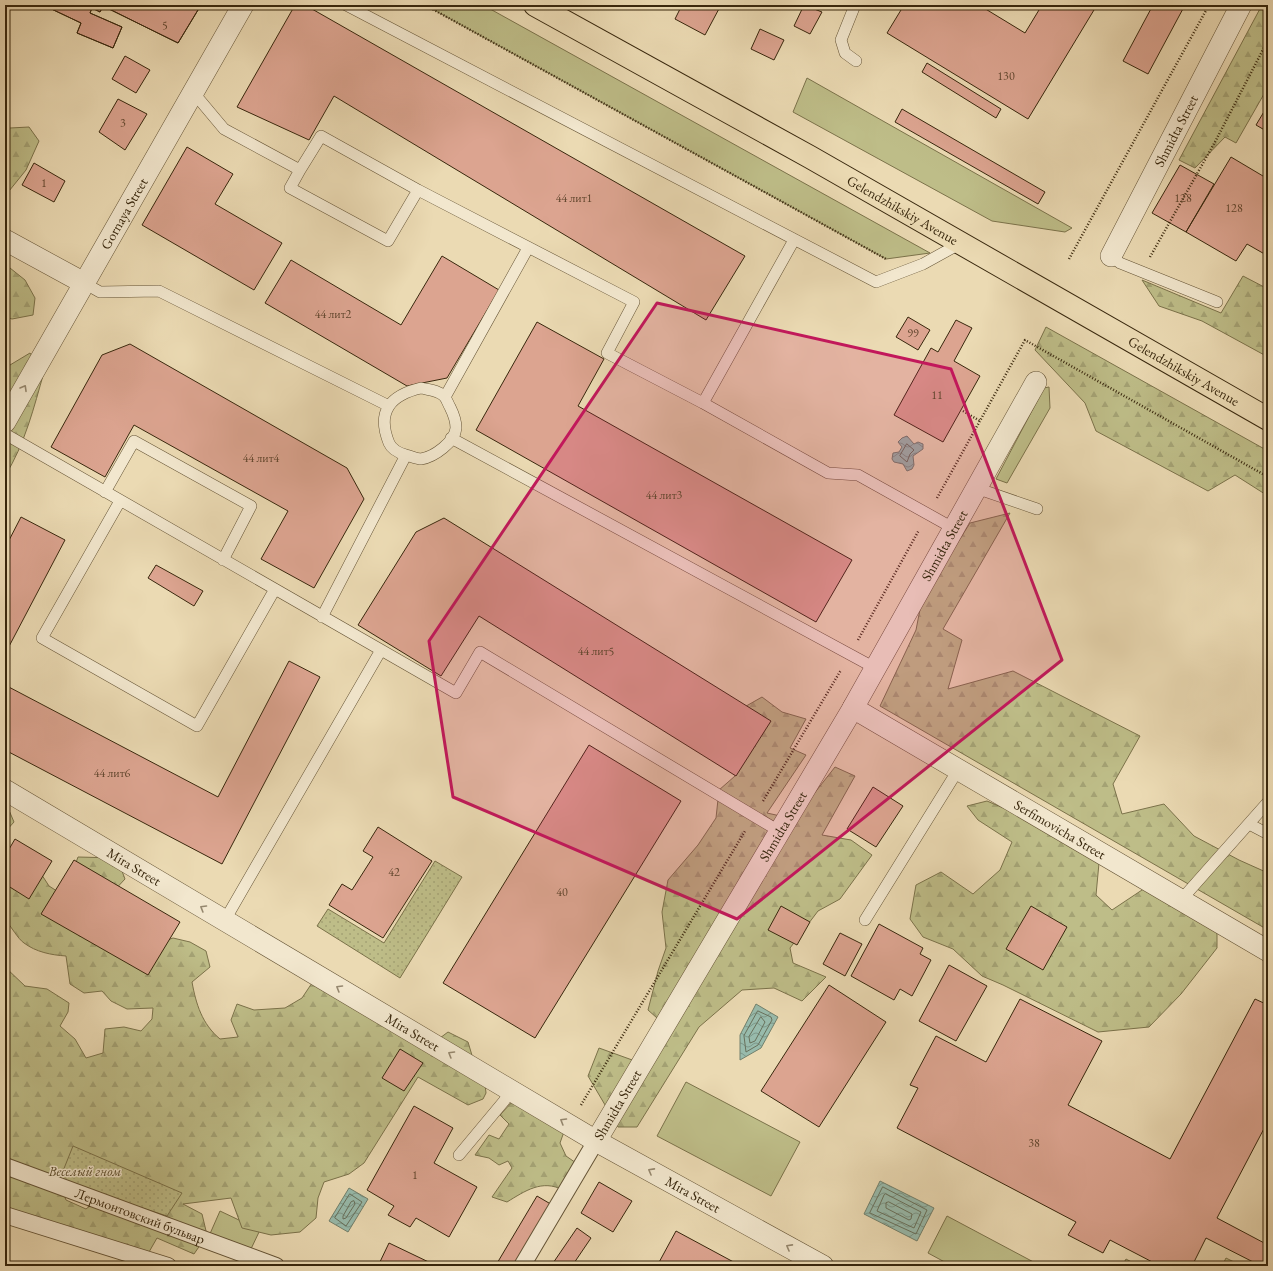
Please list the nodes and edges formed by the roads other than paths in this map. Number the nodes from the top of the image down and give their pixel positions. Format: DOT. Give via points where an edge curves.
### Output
graph roads {
  1 [pos="243,5"];
  2 [pos="346,5"];
  3 [pos="535,5"];
  4 [pos="855,5"];
  5 [pos="1241,5"];
  6 [pos="856,60"];
  7 [pos="193,92"];
  8 [pos="300,170"];
  9 [pos="418,190"];
  10 [pos="5,240"];
  11 [pos="794,240"];
  12 [pos="961,243"];
  13 [pos="528,248"];
  14 [pos="1111,256"];
  15 [pos="84,283"];
  16 [pos="1217,302"];
  17 [pos="1036,382"];
  18 [pos="445,397"];
  19 [pos="703,403"];
  20 [pos="390,406"];
  21 [pos="1268,419"];
  22 [pos="5,422"];
  23 [pos="5,434"];
  24 [pos="451,438"];
  25 [pos="406,455"];
  26 [pos="976,488"];
  27 [pos="105,492"];
  28 [pos="120,500"];
  29 [pos="1036,509"];
  30 [pos="953,528"];
  31 [pos="223,560"];
  32 [pos="275,589"];
  33 [pos="322,617"];
  34 [pos="381,650"];
  35 [pos="875,668"];
  36 [pos="853,708"];
  37 [pos="958,770"];
  38 [pos="5,790"];
  39 [pos="1268,802"];
  40 [pos="1249,824"];
  41 [pos="780,831"];
  42 [pos="1268,834"];
  43 [pos="1181,900"];
  44 [pos="225,920"];
  45 [pos="865,920"];
  46 [pos="1268,951"];
  47 [pos="511,1090"];
  48 [pos="596,1141"];
  49 [pos="459,1155"];
  50 [pos="5,1166"];
  51 [pos="5,1215"];
  52 [pos="168,1266"];
  53 [pos="276,1266"];
  54 [pos="522,1266"];
  55 [pos="823,1266"];
  1 -- 7 [label="street, Gornaya Street"];
  2 -- 11 [label="lane"];
  3 -- 12 [label="main road, Gelendzhikskiy Avenue"];
  4 -- 6 [label="lane" via="841,40 845,53"];
  5 -- 14 [label="street, Shmidta Street"];
  7 -- 8 [label="lane" via="224,129"];
  7 -- 15 [label="street, Gornaya Street"];
  8 -- 9 [label="lane" via="321,136"];
  8 -- 9 [label="lane" via="290,188 388,241"];
  9 -- 13 [label="lane"];
  10 -- 15 [label="street"];
  11 -- 12 [label="lane" via="876,282 923,264"];
  11 -- 19 [label="lane"];
  12 -- 21 [label="main road, Gelendzhikskiy Avenue"];
  13 -- 18 [label="lane"];
  13 -- 19 [label="lane" via="634,302 607,353"];
  14 -- 16 [label="lane" via="1120,263"];
  15 -- 20 [label="lane" via="100,292 158,291"];
  22 -- 15 [label="street, Gornaya Street, one-way"];
  17 -- 26 [label="street, Shmidta Street"];
  18 -- 20 [label="lane" via="436,391 421,388 404,392 394,399"];
  18 -- 24 [label="lane" via="456,428"];
  19 -- 30 [label="lane" via="828,473 858,475"];
  20 -- 25 [label="lane" via="385,421 385,433 391,447"];
  23 -- 27 [label="lane"];
  24 -- 25 [label="lane" via="437,452 420,459"];
  24 -- 35 [label="lane"];
  25 -- 33 [label="lane"];
  26 -- 29 [label="lane"];
  26 -- 30 [label="street, Shmidta Street"];
  27 -- 28 [label="lane"];
  27 -- 31 [label="lane" via="134,441 251,506"];
  28 -- 31 [label="lane"];
  28 -- 32 [label="lane" via="42,638 197,726"];
  30 -- 35 [label="street, Shmidta Street"];
  31 -- 32 [label="lane"];
  32 -- 33 [label="lane"];
  33 -- 34 [label="lane"];
  34 -- 41 [label="lane" via="456,693 480,652"];
  34 -- 44 [label="lane"];
  35 -- 36 [label="street, Shmidta Street"];
  36 -- 37 [label="street, Serfimovicha Street"];
  36 -- 41 [label="street, Shmidta Street"];
  37 -- 43 [label="street, Serfimovicha Street"];
  37 -- 45 [label="lane"];
  44 -- 38 [label="street, Mira Street, one-way"];
  39 -- 40 [label="lane"];
  40 -- 42 [label="lane"];
  40 -- 43 [label="lane"];
  41 -- 48 [label="street, Shmidta Street"];
  43 -- 46 [label="street, Serfimovicha Street"];
  47 -- 44 [label="street, Mira Street, one-way"];
  48 -- 47 [label="street, Mira Street, one-way"];
  47 -- 49 [label="lane"];
  48 -- 54 [label="street, Shmidta Street"];
  55 -- 48 [label="street, Mira Street, one-way"];
  50 -- 53 [label="street, Лермонтовский бульвар"];
  51 -- 52 [label="street"];
}
